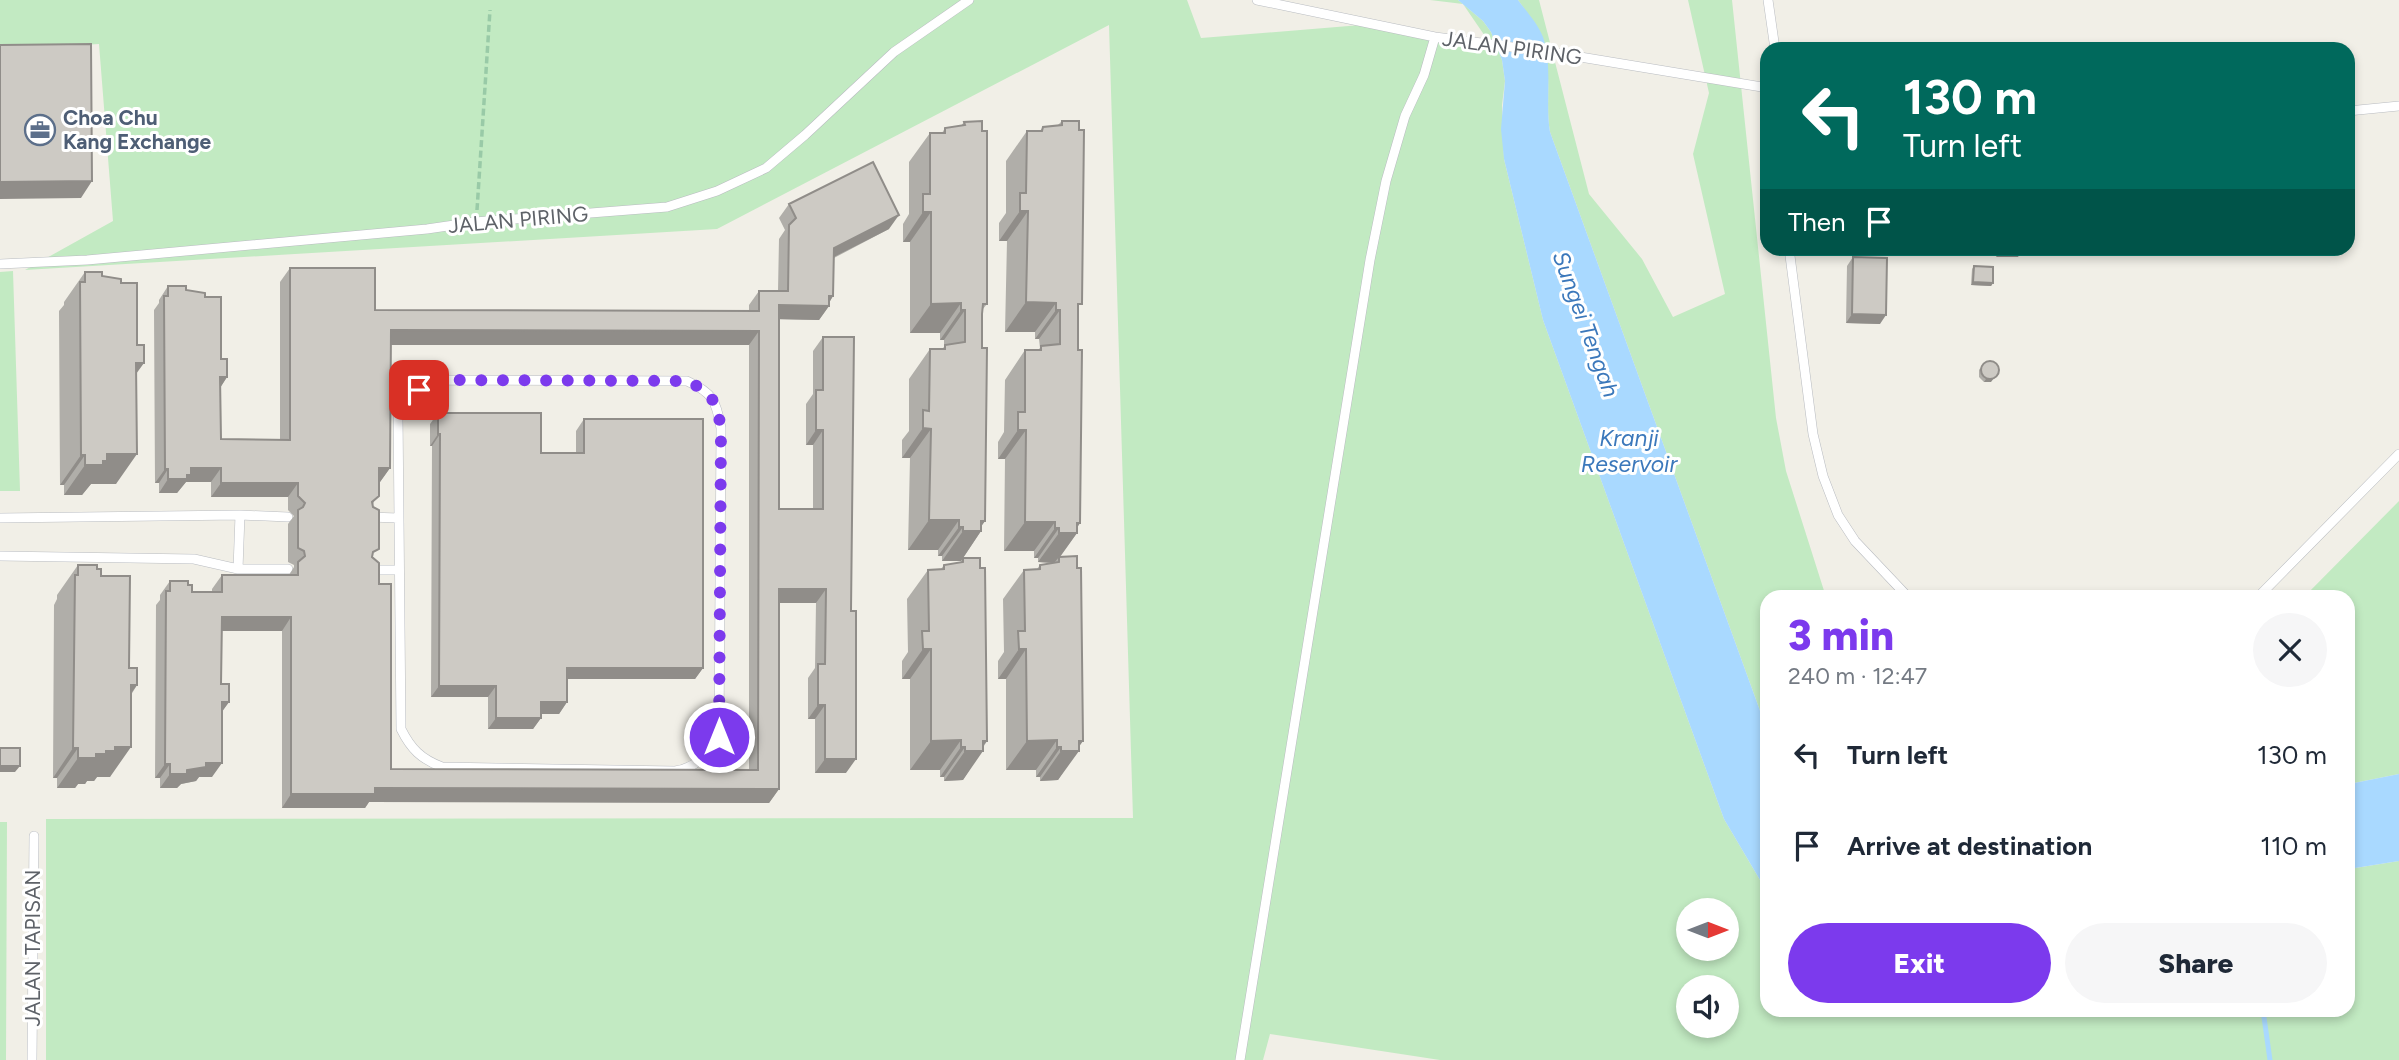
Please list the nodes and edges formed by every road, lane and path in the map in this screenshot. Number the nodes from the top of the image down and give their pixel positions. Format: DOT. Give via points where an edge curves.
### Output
graph roads {
  1 [pos="969,0"];
  2 [pos="1257,0"];
  3 [pos="1768,0"];
  4 [pos="491,10"];
  5 [pos="1435,37"];
  6 [pos="1774,42"];
  7 [pos="1760,87"];
  8 [pos="2399,106"];
  9 [pos="2355,110"];
  10 [pos="475,222"];
  11 [pos="1790,256"];
  12 [pos="0,264"];
  13 [pos="2399,454"];
  14 [pos="240,515"];
  15 [pos="288,517"];
  16 [pos="369,517"];
  17 [pos="0,518"];
  18 [pos="398,518"];
  19 [pos="0,556"];
  20 [pos="238,569"];
  21 [pos="288,569"];
  22 [pos="369,570"];
  23 [pos="399,570"];
  24 [pos="1901,590"];
  25 [pos="2265,590"];
  26 [pos="34,836"];
  27 [pos="32,1060"];
  28 [pos="1240,1060"];
  1 -- 10 [label="lane, JALAN PIRING" via="894,52 766,168 717,191 667,207"];
  2 -- 5 [label="lane, JALAN PIRING"];
  3 -- 6 [label="lane"];
  4 -- 10 [label="path"];
  5 -- 7 [label="lane, JALAN PIRING"];
  5 -- 28 [label="lane" via="1401,129 1370,260"];
  8 -- 9 [label="lane"];
  10 -- 12 [label="lane, JALAN PIRING" via="87,260"];
  11 -- 24 [label="lane" via="1813,433 1823,476 1854,541"];
  13 -- 25 [label="lane"];
  14 -- 15 [label="lane"];
  14 -- 17 [label="lane"];
  14 -- 20 [label="lane"];
  16 -- 18 [label="lane"];
  18 -- 23 [label="lane"];
  18 -- 23 [label="lane" via="398,414 419,390 438,380 687,381 705,390 717,405 721,428 719,737 708,755 675,771 442,767 425,760 401,729"];
  19 -- 20 [label="lane" via="194,559"];
  20 -- 21 [label="lane"];
  22 -- 23 [label="lane"];
  26 -- 27 [label="lane, JALAN TAPISAN"];
}
